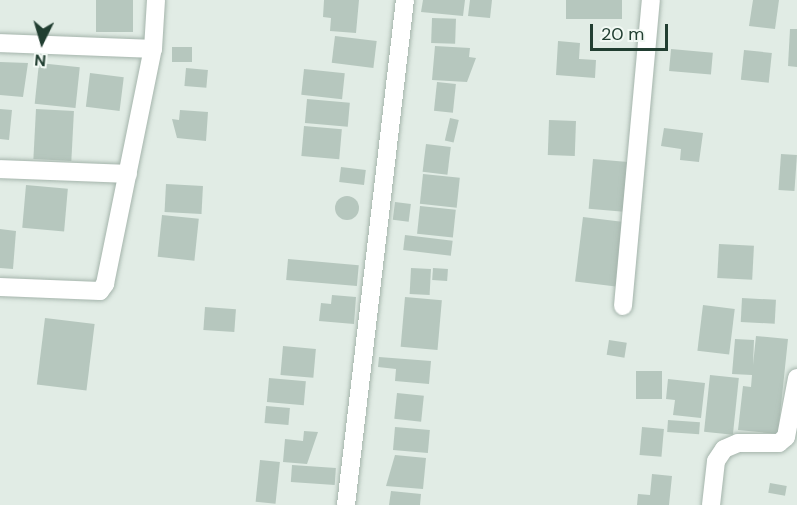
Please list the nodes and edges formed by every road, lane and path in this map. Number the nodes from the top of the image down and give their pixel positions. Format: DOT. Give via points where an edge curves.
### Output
graph roads {
  1 [pos="156,0"];
  2 [pos="405,0"];
  3 [pos="651,0"];
  4 [pos="0,43"];
  5 [pos="153,49"];
  6 [pos="0,169"];
  7 [pos="128,174"];
  8 [pos="0,288"];
  9 [pos="623,306"];
  10 [pos="797,378"];
  11 [pos="346,505"];
  12 [pos="711,505"];
  1 -- 5 [label="street"];
  2 -- 11 [label="street"];
  3 -- 9 [label="street"];
  4 -- 5 [label="street"];
  5 -- 7 [label="street"];
  6 -- 7 [label="street"];
  7 -- 8 [label="street" via="100,291"];
  10 -- 12 [label="street" via="786,437 778,443 738,443 724,449 716,461"];
}
